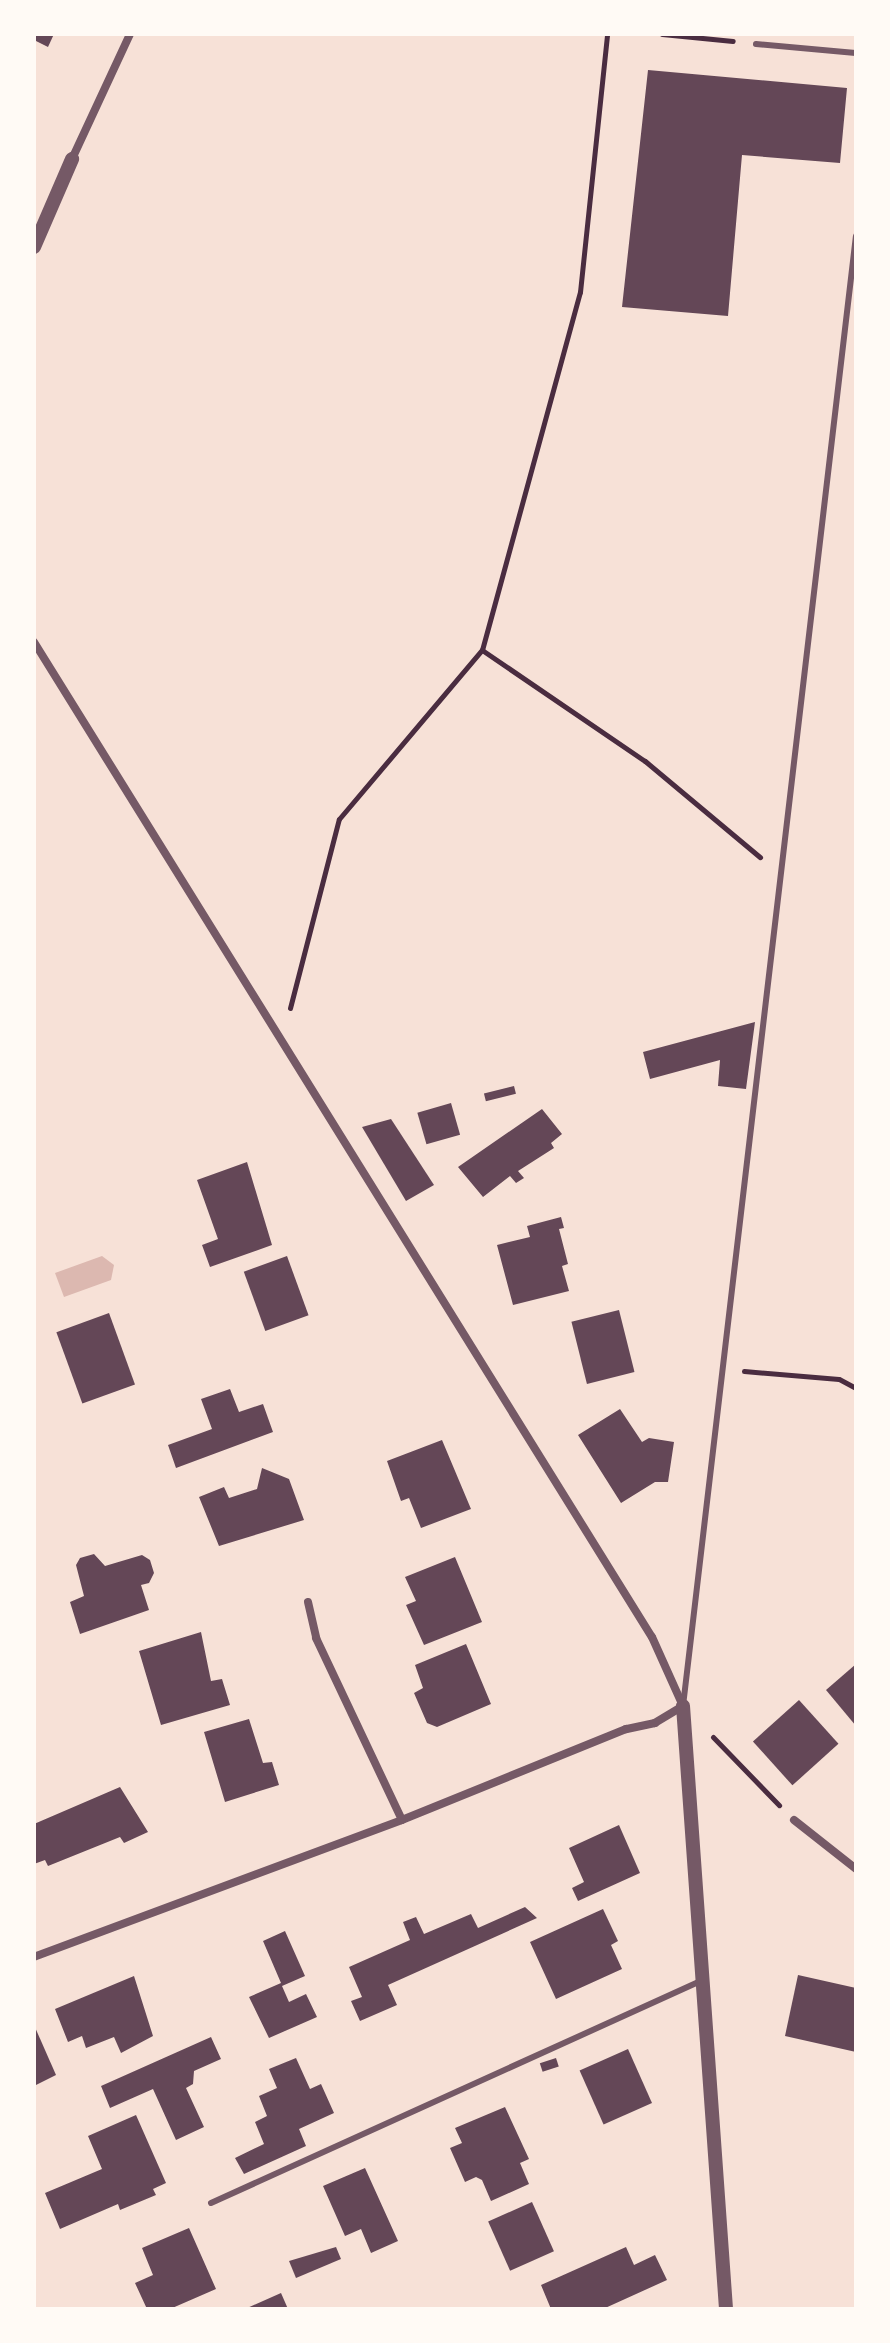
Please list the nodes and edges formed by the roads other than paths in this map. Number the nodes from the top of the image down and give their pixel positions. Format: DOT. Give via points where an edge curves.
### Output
graph roads {
  1 [pos="130,34"];
  2 [pos="756,44"];
  3 [pos="856,53"];
  4 [pos="72,159"];
  5 [pos="856,236"];
  6 [pos="34,247"];
  7 [pos="34,642"];
  8 [pos="308,1602"];
  9 [pos="683,1706"];
  10 [pos="402,1820"];
  11 [pos="794,1820"];
  12 [pos="856,1869"];
  13 [pos="34,1957"];
  14 [pos="703,1980"];
  15 [pos="211,2203"];
  16 [pos="726,2309"];
  1 -- 4 [label="street"];
  2 -- 3 [label="lane"];
  4 -- 6 [label="street"];
  5 -- 9 [label="lane"];
  7 -- 9 [label="street" via="652,1637"];
  8 -- 10 [label="street" via="316,1638"];
  9 -- 10 [label="street" via="655,1723 626,1729"];
  9 -- 14 [label="street"];
  10 -- 13 [label="street"];
  11 -- 12 [label="street"];
  14 -- 15 [label="lane"];
  14 -- 16 [label="street"];
}
